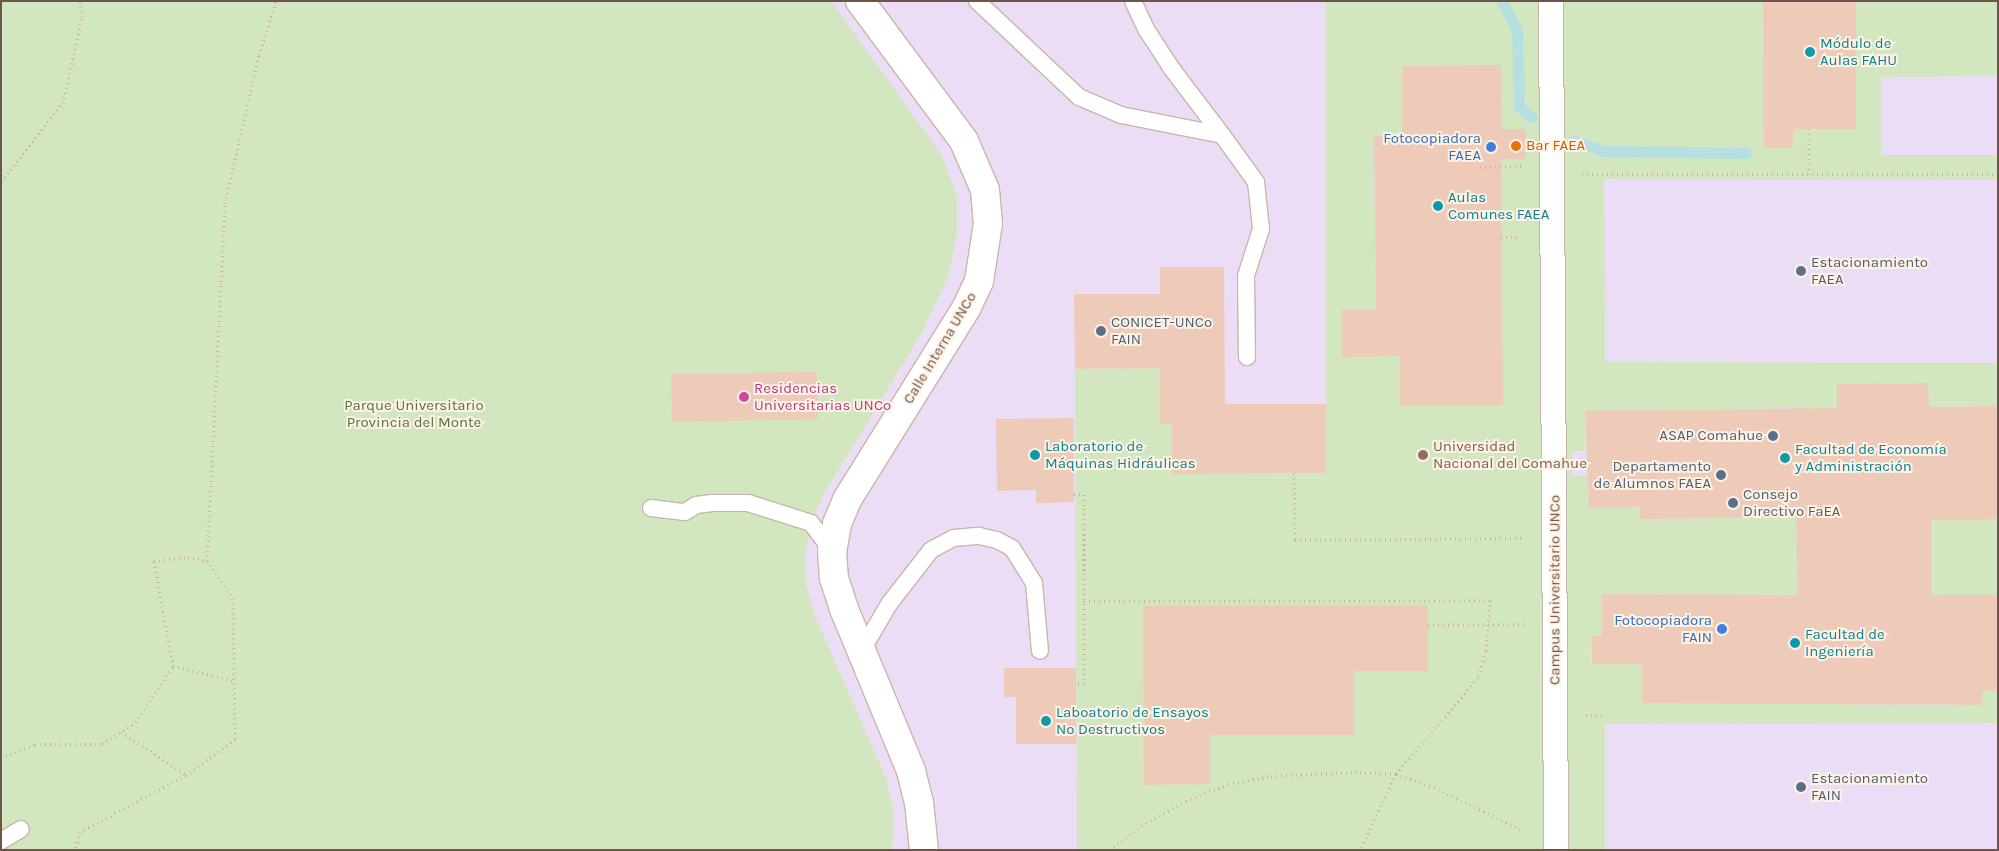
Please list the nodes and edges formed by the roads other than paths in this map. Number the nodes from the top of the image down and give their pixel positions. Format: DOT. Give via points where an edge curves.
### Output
graph roads {
  1 [pos="860,1"];
  2 [pos="977,1"];
  3 [pos="1133,1"];
  4 [pos="1551,1"];
  5 [pos="1222,135"];
  6 [pos="1247,356"];
  7 [pos="651,508"];
  8 [pos="832,551"];
  9 [pos="1040,651"];
  10 [pos="862,652"];
  11 [pos="21,829"];
  12 [pos="1,841"];
  13 [pos="1556,848"];
  14 [pos="924,850"];
  1 -- 8 [label="street, Calle Interna UNCo" via="964,141 985,190 988,223 979,281 967,307 847,500 837,524"];
  2 -- 5 [label="lane" via="985,12 1079,96 1121,115"];
  3 -- 5 [label="lane" via="1172,70"];
  4 -- 13 [label="street, Campus Universitario UNCo"];
  5 -- 6 [label="lane" via="1256,182 1261,229 1246,276"];
  7 -- 8 [label="lane" via="684,512 696,505 712,502 748,503 811,523"];
  8 -- 10 [label="street, Calle Interna UNCo" via="834,578"];
  9 -- 10 [label="lane" via="1034,583 1012,548 979,536 954,538 931,550 889,604"];
  10 -- 14 [label="street, Calle Interna UNCo" via="911,771 919,802"];
  11 -- 12 [label="lane"];
}
